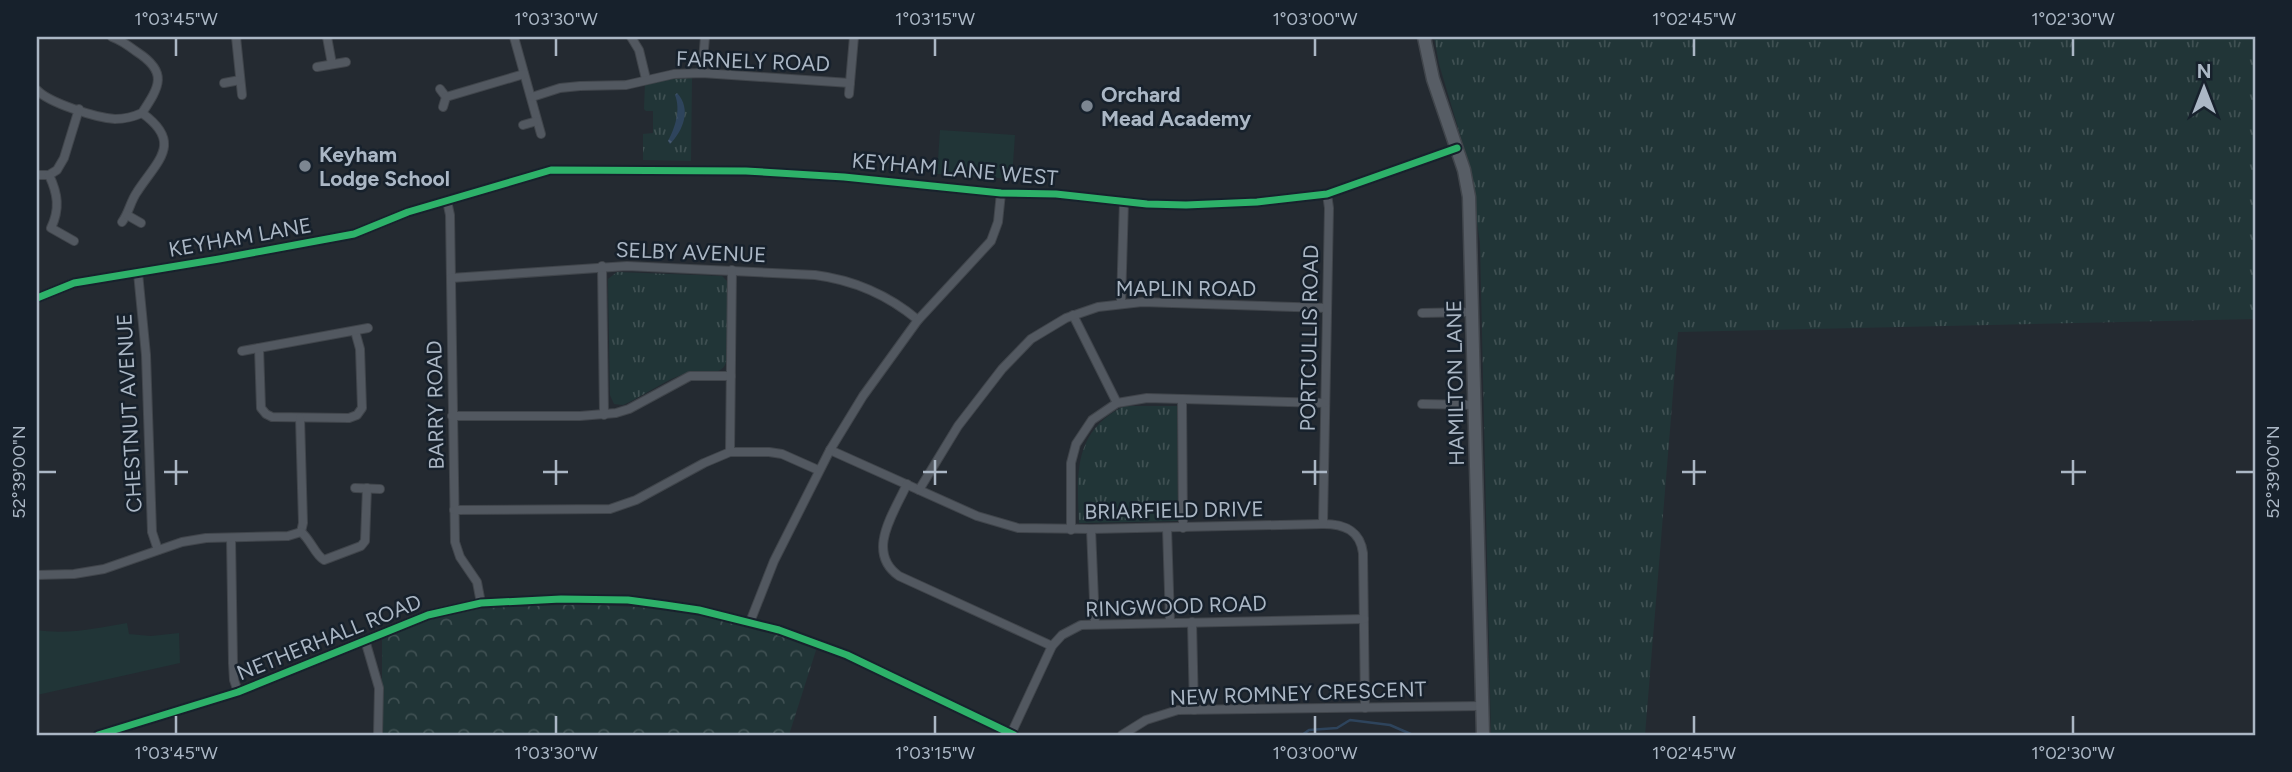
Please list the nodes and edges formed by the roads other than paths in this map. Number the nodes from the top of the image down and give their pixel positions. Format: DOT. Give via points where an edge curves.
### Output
graph roads {
  1 [pos="116,37"];
  2 [pos="236,37"];
  3 [pos="327,37"];
  4 [pos="514,37"];
  5 [pos="631,37"];
  6 [pos="705,37"];
  7 [pos="854,37"];
  8 [pos="1424,37"];
  9 [pos="346,62"];
  10 [pos="332,64"];
  11 [pos="317,66"];
  12 [pos="702,73"];
  13 [pos="524,75"];
  14 [pos="646,79"];
  15 [pos="240,80"];
  16 [pos="224,83"];
  17 [pos="850,83"];
  18 [pos="440,89"];
  19 [pos="37,90"];
  20 [pos="242,94"];
  21 [pos="849,94"];
  22 [pos="446,97"];
  23 [pos="532,97"];
  24 [pos="443,107"];
  25 [pos="79,109"];
  26 [pos="142,113"];
  27 [pos="537,121"];
  28 [pos="523,125"];
  29 [pos="541,134"];
  30 [pos="1457,148"];
  31 [pos="37,175"];
  32 [pos="49,175"];
  33 [pos="1001,193"];
  34 [pos="1327,194"];
  35 [pos="446,201"];
  36 [pos="1124,201"];
  37 [pos="141,223"];
  38 [pos="74,241"];
  39 [pos="602,266"];
  40 [pos="732,270"];
  41 [pos="138,273"];
  42 [pos="451,278"];
  43 [pos="37,298"];
  44 [pos="1121,303"];
  45 [pos="1327,308"];
  46 [pos="1473,312"];
  47 [pos="1422,313"];
  48 [pos="1073,315"];
  49 [pos="918,320"];
  50 [pos="368,328"];
  51 [pos="355,331"];
  52 [pos="259,348"];
  53 [pos="242,351"];
  54 [pos="731,376"];
  55 [pos="1182,399"];
  56 [pos="1116,403"];
  57 [pos="1325,403"];
  58 [pos="1422,404"];
  59 [pos="1475,405"];
  60 [pos="604,415"];
  61 [pos="452,416"];
  62 [pos="300,418"];
  63 [pos="830,450"];
  64 [pos="730,452"];
  65 [pos="818,470"];
  66 [pos="907,484"];
  67 [pos="355,488"];
  68 [pos="367,488"];
  69 [pos="380,489"];
  70 [pos="919,489"];
  71 [pos="454,510"];
  72 [pos="1323,524"];
  73 [pos="1167,528"];
  74 [pos="1183,528"];
  75 [pos="1091,529"];
  76 [pos="1071,530"];
  77 [pos="301,532"];
  78 [pos="231,538"];
  79 [pos="158,550"];
  80 [pos="37,575"];
  81 [pos="481,603"];
  82 [pos="1364,619"];
  83 [pos="750,622"];
  84 [pos="1170,622"];
  85 [pos="1192,622"];
  86 [pos="1095,624"];
  87 [pos="365,640"];
  88 [pos="1052,646"];
  89 [pos="238,692"];
  90 [pos="1482,706"];
  91 [pos="1365,708"];
  92 [pos="1194,710"];
  93 [pos="126,732"];
  94 [pos="1012,734"];
  95 [pos="98,735"];
  96 [pos="378,735"];
  97 [pos="1122,735"];
  98 [pos="1483,735"];
  1 -- 26 [label="street" via="158,72 158,86"];
  2 -- 15 [label="street"];
  3 -- 10 [label="street"];
  4 -- 13 [label="street"];
  5 -- 14 [label="street"];
  6 -- 12 [label="street"];
  7 -- 17 [label="street"];
  8 -- 30 [label="street, HAMILTON LANE"];
  9 -- 10 [label="street"];
  10 -- 11 [label="street"];
  12 -- 14 [label="street, FARNELY ROAD"];
  12 -- 17 [label="street, FARNELY ROAD"];
  13 -- 22 [label="street"];
  13 -- 23 [label="street"];
  14 -- 23 [label="street, FARNELY ROAD" via="626,85 560,88"];
  15 -- 16 [label="street"];
  15 -- 20 [label="street"];
  17 -- 21 [label="street"];
  18 -- 22 [label="street"];
  19 -- 25 [label="street" via="48,100"];
  22 -- 24 [label="street"];
  23 -- 27 [label="street"];
  25 -- 26 [label="street" via="112,119"];
  25 -- 32 [label="street" via="64,158"];
  26 -- 37 [label="street" via="159,127 164,150 124,219"];
  27 -- 28 [label="street"];
  27 -- 29 [label="street"];
  30 -- 34 [label="street, KEYHAM LANE WEST"];
  30 -- 46 [label="street, HAMILTON LANE" via="1469,197"];
  31 -- 32 [label="street"];
  32 -- 38 [label="street" via="57,202 51,228"];
  33 -- 35 [label="street, KEYHAM LANE WEST" via="746,171 551,170"];
  33 -- 36 [label="street, KEYHAM LANE WEST"];
  33 -- 49 [label="street" via="991,241"];
  34 -- 36 [label="street, KEYHAM LANE WEST" via="1186,205"];
  34 -- 45 [label="street, PORTCULLIS ROAD"];
  35 -- 41 [label="street, KEYHAM LANE" via="354,234"];
  35 -- 42 [label="street, BARRY ROAD"];
  36 -- 44 [label="street"];
  39 -- 40 [label="street, SELBY AVENUE"];
  39 -- 42 [label="street, SELBY AVENUE"];
  39 -- 60 [label="street"];
  40 -- 49 [label="street, SELBY AVENUE" via="842,280 882,295"];
  40 -- 54 [label="street"];
  41 -- 43 [label="street, KEYHAM LANE" via="74,283"];
  41 -- 79 [label="street, CHESTNUT AVENUE" via="146,355 152,532"];
  42 -- 61 [label="street, BARRY ROAD"];
  44 -- 45 [label="street, MAPLIN ROAD"];
  44 -- 48 [label="street, MAPLIN ROAD"];
  45 -- 57 [label="street, PORTCULLIS ROAD"];
  46 -- 47 [label="street"];
  46 -- 59 [label="street, HAMILTON LANE"];
  48 -- 56 [label="street"];
  48 -- 70 [label="street, MAPLIN ROAD" via="1042,331 1011,358 958,426"];
  49 -- 63 [label="street"];
  50 -- 51 [label="street"];
  51 -- 52 [label="street"];
  51 -- 62 [label="street" via="360,349 360,412 349,418"];
  52 -- 53 [label="street"];
  52 -- 62 [label="street" via="261,408 272,417"];
  54 -- 60 [label="street" via="690,376 629,409"];
  54 -- 64 [label="street"];
  55 -- 56 [label="street" via="1139,398"];
  55 -- 57 [label="street"];
  55 -- 74 [label="street"];
  56 -- 76 [label="street" via="1092,420 1076,444 1071,463"];
  57 -- 72 [label="street, PORTCULLIS ROAD"];
  58 -- 59 [label="street"];
  59 -- 90 [label="street, HAMILTON LANE"];
  60 -- 61 [label="street"];
  61 -- 71 [label="street, BARRY ROAD"];
  62 -- 77 [label="street"];
  63 -- 65 [label="street"];
  63 -- 66 [label="street, BRIARFIELD DRIVE"];
  64 -- 65 [label="street" via="782,454"];
  64 -- 71 [label="street" via="610,509"];
  65 -- 83 [label="street"];
  66 -- 70 [label="street, BRIARFIELD DRIVE"];
  66 -- 88 [label="street" via="882,539 889,568"];
  67 -- 68 [label="street"];
  68 -- 69 [label="street"];
  68 -- 77 [label="street" via="366,538 361,546 324,560"];
  70 -- 76 [label="street, BRIARFIELD DRIVE" via="1003,525"];
  71 -- 81 [label="street, BARRY ROAD" via="456,547 477,582"];
  72 -- 74 [label="street, BRIARFIELD DRIVE"];
  72 -- 82 [label="street, BRIARFIELD DRIVE" via="1348,528 1361,543"];
  73 -- 74 [label="street, BRIARFIELD DRIVE"];
  73 -- 75 [label="street, BRIARFIELD DRIVE"];
  73 -- 84 [label="street"];
  75 -- 76 [label="street, BRIARFIELD DRIVE"];
  75 -- 86 [label="street"];
  77 -- 78 [label="street"];
  78 -- 79 [label="street" via="182,542"];
  78 -- 89 [label="street" via="233,663"];
  79 -- 80 [label="street" via="89,572"];
  81 -- 83 [label="street, NETHERHALL ROAD" via="628,600"];
  81 -- 87 [label="street, NETHERHALL ROAD" via="428,615"];
  82 -- 85 [label="street, RINGWOOD ROAD"];
  82 -- 91 [label="street, BRIARFIELD DRIVE"];
  83 -- 94 [label="street, NETHERHALL ROAD" via="847,654"];
  84 -- 85 [label="street, RINGWOOD ROAD"];
  84 -- 86 [label="street, RINGWOOD ROAD"];
  85 -- 92 [label="street"];
  86 -- 88 [label="street, RINGWOOD ROAD" via="1068,630"];
  87 -- 89 [label="street, NETHERHALL ROAD"];
  87 -- 96 [label="street" via="379,688"];
  88 -- 94 [label="street, RINGWOOD ROAD"];
  89 -- 93 [label="street, NETHERHALL ROAD"];
  90 -- 91 [label="street, NEW ROMNEY CRESCENT"];
  90 -- 98 [label="street, HAMILTON LANE"];
  91 -- 92 [label="street, NEW ROMNEY CRESCENT"];
  92 -- 97 [label="street, NEW ROMNEY CRESCENT" via="1156,716"];
  93 -- 95 [label="street, NETHERHALL ROAD"];
}
